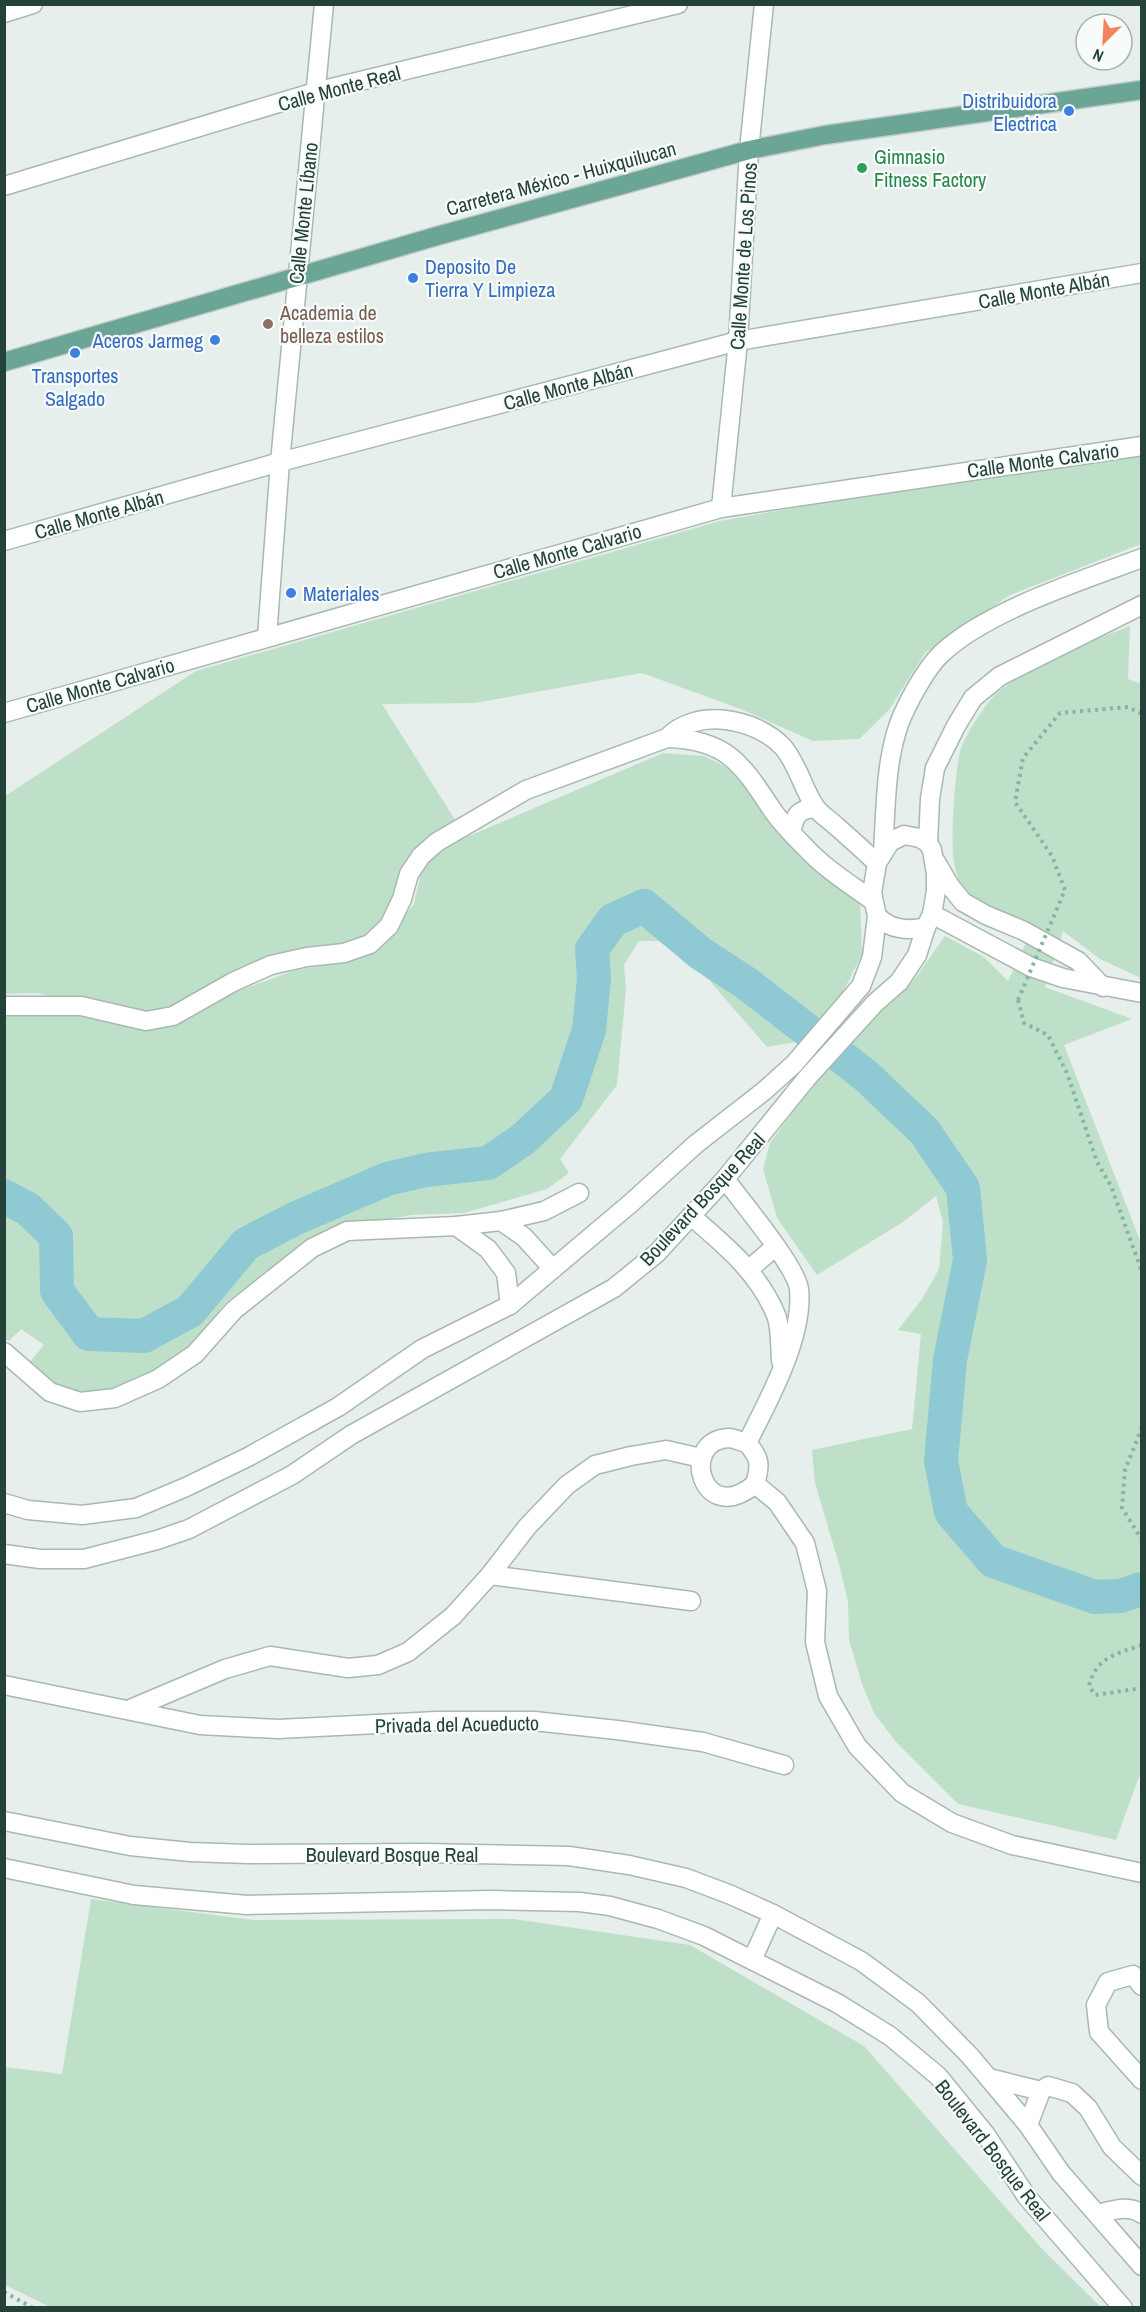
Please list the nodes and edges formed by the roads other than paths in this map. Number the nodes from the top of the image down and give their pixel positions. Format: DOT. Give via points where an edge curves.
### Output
graph roads {
  1 [pos="33,4"];
  2 [pos="324,4"];
  3 [pos="678,4"];
  4 [pos="764,4"];
  5 [pos="4,13"];
  6 [pos="1142,90"];
  7 [pos="315,92"];
  8 [pos="749,150"];
  9 [pos="4,186"];
  10 [pos="1142,273"];
  11 [pos="297,277"];
  12 [pos="738,341"];
  13 [pos="4,362"];
  14 [pos="1142,446"];
  15 [pos="280,462"];
  16 [pos="721,508"];
  17 [pos="4,542"];
  18 [pos="1142,558"];
  19 [pos="1142,605"];
  20 [pos="267,637"];
  21 [pos="4,713"];
  22 [pos="668,738"];
  23 [pos="816,808"];
  24 [pos="790,832"];
  25 [pos="931,850"];
  26 [pos="880,857"];
  27 [pos="875,908"];
  28 [pos="929,920"];
  29 [pos="1103,987"];
  30 [pos="1142,993"];
  31 [pos="4,1006"];
  32 [pos="794,1064"];
  33 [pos="806,1079"];
  34 [pos="725,1179"];
  35 [pos="579,1193"];
  36 [pos="691,1216"];
  37 [pos="501,1221"];
  38 [pos="456,1226"];
  39 [pos="775,1247"];
  40 [pos="553,1269"];
  41 [pos="748,1270"];
  42 [pos="510,1305"];
  43 [pos="4,1352"];
  44 [pos="783,1371"];
  45 [pos="338,1407"];
  46 [pos="351,1436"];
  47 [pos="747,1443"];
  48 [pos="701,1458"];
  49 [pos="755,1484"];
  50 [pos="4,1503"];
  51 [pos="4,1554"];
  52 [pos="490,1575"];
  53 [pos="692,1601"];
  54 [pos="4,1685"];
  55 [pos="128,1710"];
  56 [pos="784,1765"];
  57 [pos="4,1821"];
  58 [pos="4,1868"];
  59 [pos="1142,1873"];
  60 [pos="773,1914"];
  61 [pos="752,1960"];
  62 [pos="1142,1986"];
  63 [pos="989,2078"];
  64 [pos="1142,2080"];
  65 [pos="1041,2091"];
  66 [pos="1028,2124"];
  67 [pos="1142,2176"];
  68 [pos="1097,2214"];
  69 [pos="1142,2214"];
  70 [pos="1142,2266"];
  71 [pos="1123,2307"];
  1 -- 5 [label="street"];
  2 -- 7 [label="street, Calle Monte Líbano"];
  3 -- 7 [label="street, Calle Monte Real"];
  4 -- 8 [label="street, Calle Monte de Los Pinos"];
  6 -- 8 [label="main road, Carretera México - Huixquilucan" via="825,135"];
  7 -- 9 [label="street, Calle Monte Real"];
  7 -- 11 [label="street, Calle Monte Líbano"];
  8 -- 11 [label="main road, Carretera México - Huixquilucan"];
  8 -- 12 [label="street, Calle Monte de Los Pinos"];
  10 -- 12 [label="street, Calle Monte Albán"];
  11 -- 13 [label="main road, Carretera México - Huixquilucan"];
  11 -- 15 [label="street, Calle Monte Líbano"];
  12 -- 15 [label="street, Calle Monte Albán"];
  12 -- 16 [label="street, Calle Monte de Los Pinos"];
  14 -- 16 [label="street, Calle Monte Calvario"];
  15 -- 17 [label="street, Calle Monte Albán"];
  15 -- 20 [label="street, Calle Monte Líbano"];
  16 -- 20 [label="street, Calle Monte Calvario"];
  18 -- 26 [label="street" via="1017,608 974,629 940,655 916,689 899,724 889,766"];
  19 -- 25 [label="street" via="1000,676 973,698 935,768 930,799"];
  20 -- 21 [label="street, Calle Monte Calvario"];
  22 -- 23 [label="street" via="676,728 700,720 724,719 747,725 783,747"];
  22 -- 24 [label="street" via="706,743 724,752 743,767"];
  22 -- 31 [label="street" via="526,790 437,842 409,874 389,926 370,944 344,953 271,965 173,1016 146,1021 81,1006"];
  23 -- 24 [label="street" via="804,809 794,818"];
  23 -- 26 [label="street"];
  24 -- 27 [label="street"];
  25 -- 26 [label="street" via="912,835 904,834 890,842"];
  25 -- 28 [label="street" via="936,874"];
  25 -- 29 [label="street" via="963,902 1078,961"];
  26 -- 27 [label="street" via="872,893"];
  27 -- 28 [label="street" via="882,921 904,930"];
  27 -- 32 [label="street, Boulevard Bosque Real" via="872,957 861,986"];
  28 -- 29 [label="street" via="1031,967"];
  28 -- 33 [label="street, Boulevard Bosque Real" via="917,955 899,982"];
  29 -- 30 [label="street"];
  32 -- 33 [label="street"];
  32 -- 40 [label="street, Boulevard Bosque Real"];
  33 -- 34 [label="street, Boulevard Bosque Real"];
  34 -- 36 [label="street, Boulevard Bosque Real"];
  34 -- 39 [label="street"];
  35 -- 37 [label="street" via="544,1211"];
  36 -- 41 [label="street"];
  36 -- 46 [label="street, Boulevard Bosque Real" via="657,1253 614,1288"];
  37 -- 38 [label="street"];
  37 -- 40 [label="street" via="524,1237"];
  38 -- 42 [label="street" via="488,1250 506,1273"];
  38 -- 43 [label="street" via="347,1231 312,1248 234,1310 195,1354 158,1378 115,1398 80,1402 50,1392"];
  39 -- 41 [label="street"];
  39 -- 44 [label="street" via="799,1288 796,1323"];
  40 -- 42 [label="street, Boulevard Bosque Real"];
  41 -- 44 [label="street" via="776,1316"];
  42 -- 45 [label="street, Boulevard Bosque Real" via="422,1349"];
  44 -- 47 [label="street"];
  45 -- 46 [label="street"];
  45 -- 50 [label="street, Boulevard Bosque Real" via="248,1457 136,1508 82,1515 28,1510"];
  46 -- 51 [label="street, Boulevard Bosque Real" via="292,1475 189,1529 158,1540 84,1559"];
  47 -- 48 [label="street" via="729,1438 712,1443"];
  47 -- 49 [label="street" via="757,1455"];
  48 -- 49 [label="street" via="700,1475 709,1490 725,1497 742,1495"];
  48 -- 52 [label="street" via="666,1450 595,1465 567,1485 527,1527"];
  49 -- 59 [label="street" via="777,1502 805,1543 817,1591 815,1642 828,1696 857,1746 902,1792 952,1823 1012,1845"];
  52 -- 53 [label="street"];
  52 -- 55 [label="street" via="453,1616 408,1652 378,1665 348,1668 270,1656 225,1669"];
  54 -- 55 [label="street, Privada del Acueducto"];
  55 -- 56 [label="street, Privada del Acueducto" via="200,1725 278,1729 437,1721 534,1721 703,1742"];
  57 -- 60 [label="street, Boulevard Bosque Real" via="130,1846 190,1852 569,1856 686,1878"];
  58 -- 61 [label="street, Boulevard Bosque Real" via="135,1896 247,1905 580,1902 658,1919"];
  60 -- 61 [label="street"];
  60 -- 63 [label="street, Boulevard Bosque Real" via="861,1961 918,2003"];
  61 -- 71 [label="street, Boulevard Bosque Real" via="837,2003 890,2037 938,2076 986,2135 1027,2197"];
  62 -- 64 [label="street" via="1133,1975 1108,1982 1096,2004 1099,2032"];
  63 -- 65 [label="street"];
  63 -- 66 [label="street, Boulevard Bosque Real"];
  65 -- 66 [label="street"];
  65 -- 67 [label="street" via="1048,2086 1072,2093 1088,2108 1112,2147"];
  66 -- 68 [label="street, Boulevard Bosque Real" via="1061,2173"];
  68 -- 69 [label="street" via="1135,2209"];
  68 -- 70 [label="street, Boulevard Bosque Real"];
}
